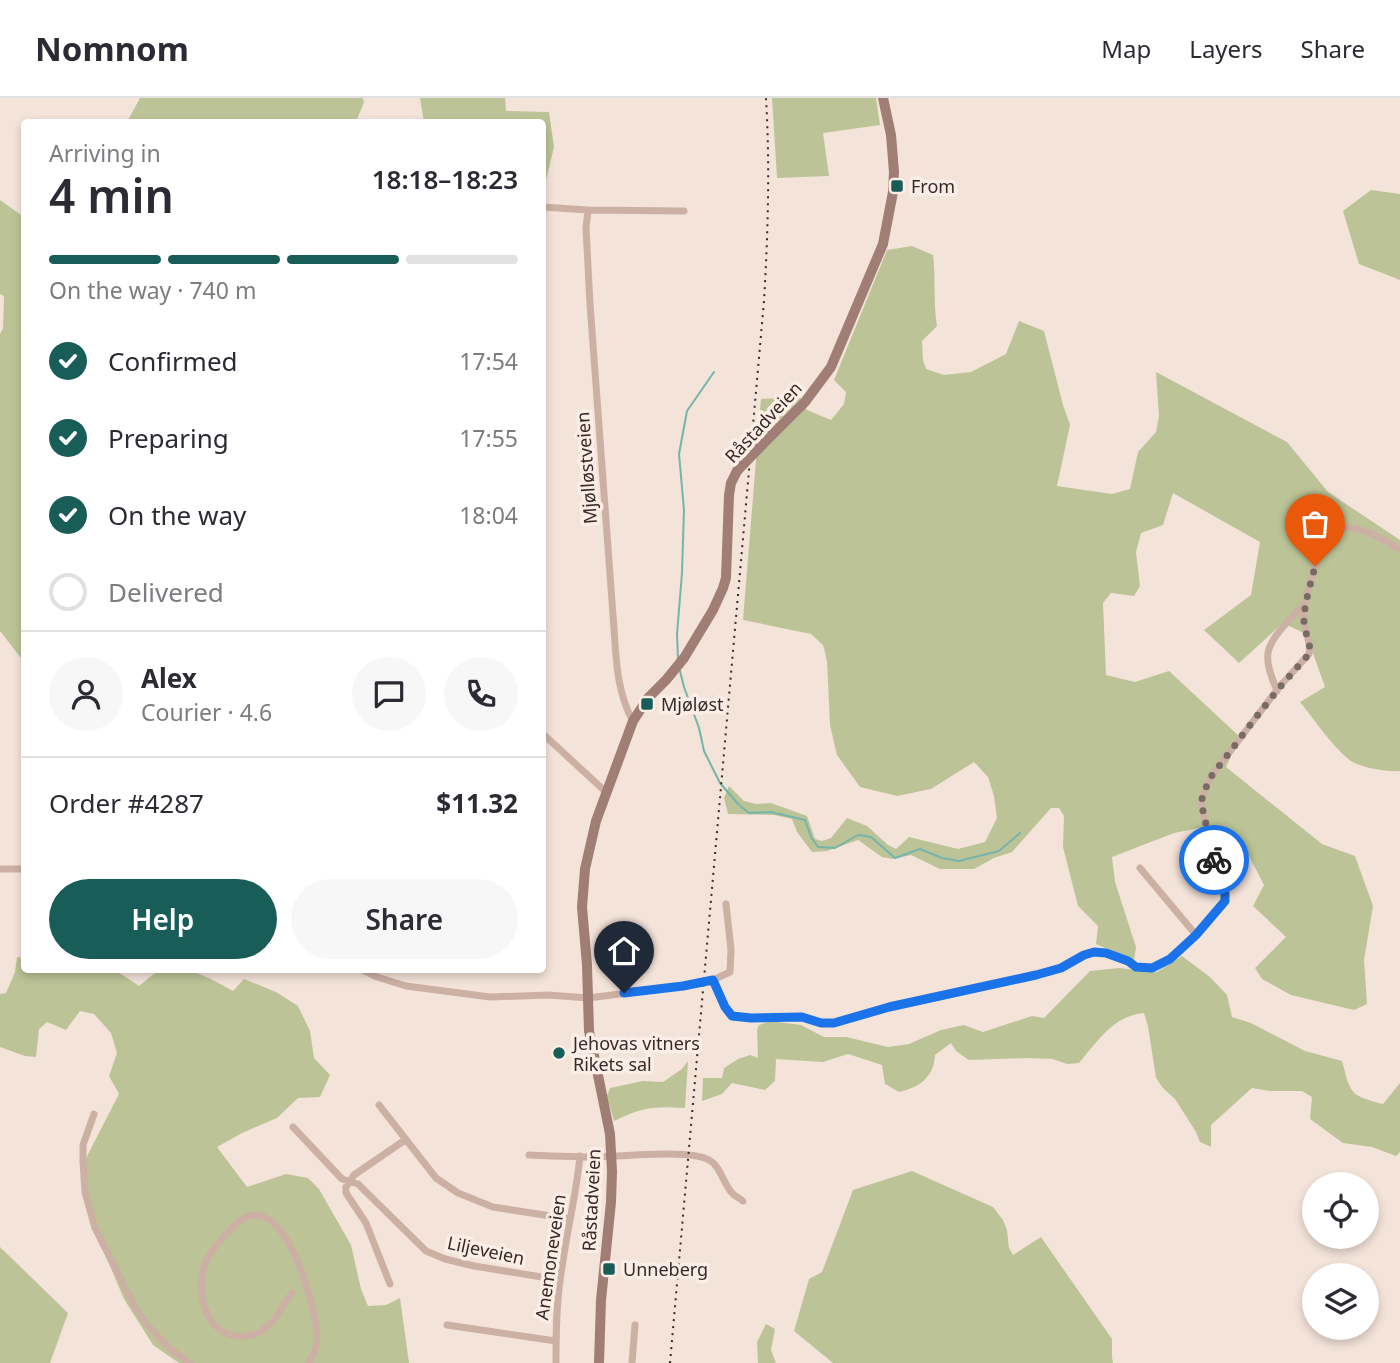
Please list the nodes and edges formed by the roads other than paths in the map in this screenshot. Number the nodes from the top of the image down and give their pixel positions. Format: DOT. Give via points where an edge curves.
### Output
graph roads {
  1 [pos="883,98"];
  2 [pos="546,207"];
  3 [pos="588,211"];
  4 [pos="684,211"];
  5 [pos="1400,550"];
  6 [pos="1306,603"];
  7 [pos="1277,691"];
  8 [pos="633,721"];
  9 [pos="546,737"];
  10 [pos="607,793"];
  11 [pos="1140,868"];
  12 [pos="0,869"];
  13 [pos="21,869"];
  14 [pos="726,904"];
  15 [pos="1196,935"];
  16 [pos="369,973"];
  17 [pos="713,980"];
  18 [pos="588,998"];
  19 [pos="379,1105"];
  20 [pos="94,1114"];
  21 [pos="293,1128"];
  22 [pos="405,1140"];
  23 [pos="529,1155"];
  24 [pos="580,1156"];
  25 [pos="612,1156"];
  26 [pos="350,1181"];
  27 [pos="743,1201"];
  28 [pos="570,1219"];
  29 [pos="560,1280"];
  30 [pos="390,1284"];
  31 [pos="292,1293"];
  32 [pos="447,1325"];
  33 [pos="635,1325"];
  34 [pos="555,1341"];
  35 [pos="190,1363"];
  36 [pos="309,1363"];
  37 [pos="556,1363"];
  38 [pos="599,1363"];
  39 [pos="632,1363"];
  1 -- 8 [label="main road, Råstadveien, bridge" via="894,172 883,244 831,367 805,402 733,477 723,588 684,657"];
  2 -- 3 [label="street"];
  3 -- 4 [label="street"];
  3 -- 8 [label="street, Mjølløstveien" via="590,304 616,650 622,694"];
  5 -- 6 [label="street" via="1354,528 1340,529 1320,552"];
  6 -- 7 [label="street" via="1304,629 1311,649"];
  6 -- 7 [label="street" via="1270,645 1268,662"];
  7 -- 15 [label="street" via="1210,778 1201,802 1225,901"];
  8 -- 10 [label="main road, Råstadveien"];
  9 -- 10 [label="street"];
  10 -- 18 [label="main road, Råstadveien" via="582,885"];
  11 -- 15 [label="street"];
  12 -- 13 [label="street"];
  14 -- 17 [label="street" via="730,972"];
  15 -- 17 [label="street" via="1170,959 1152,968 1094,952 1036,975 834,1023 802,1017 732,1016"];
  16 -- 18 [label="street" via="406,986 472,995"];
  17 -- 18 [label="street"];
  18 -- 25 [label="main road, Råstadveien" via="591,1047"];
  19 -- 22 [label="street"];
  20 -- 35 [label="street" via="83,1153 85,1192 95,1228 136,1309 170,1349"];
  21 -- 26 [label="street, Liljeveien" via="342,1179"];
  22 -- 26 [label="street"];
  22 -- 28 [label="street" via="436,1178 458,1193 493,1207"];
  23 -- 24 [label="street"];
  24 -- 25 [label="street"];
  24 -- 28 [label="street, Anemoneveien"];
  25 -- 27 [label="street" via="707,1158 728,1189"];
  25 -- 38 [label="main road, Råstadveien"];
  26 -- 29 [label="street, Liljeveien" via="434,1255"];
  26 -- 30 [label="street" via="346,1193 366,1223"];
  28 -- 29 [label="street, Anemoneveien"];
  29 -- 34 [label="street, Anemoneveien"];
  31 -- 36 [label="street" via="262,1332 234,1336 214,1326 206,1313 201,1282 205,1264 242,1219 261,1215 275,1224 292,1251 313,1305 317,1337"];
  32 -- 34 [label="street"];
  33 -- 39 [label="street"];
  34 -- 37 [label="street, Anemoneveien"];
}
